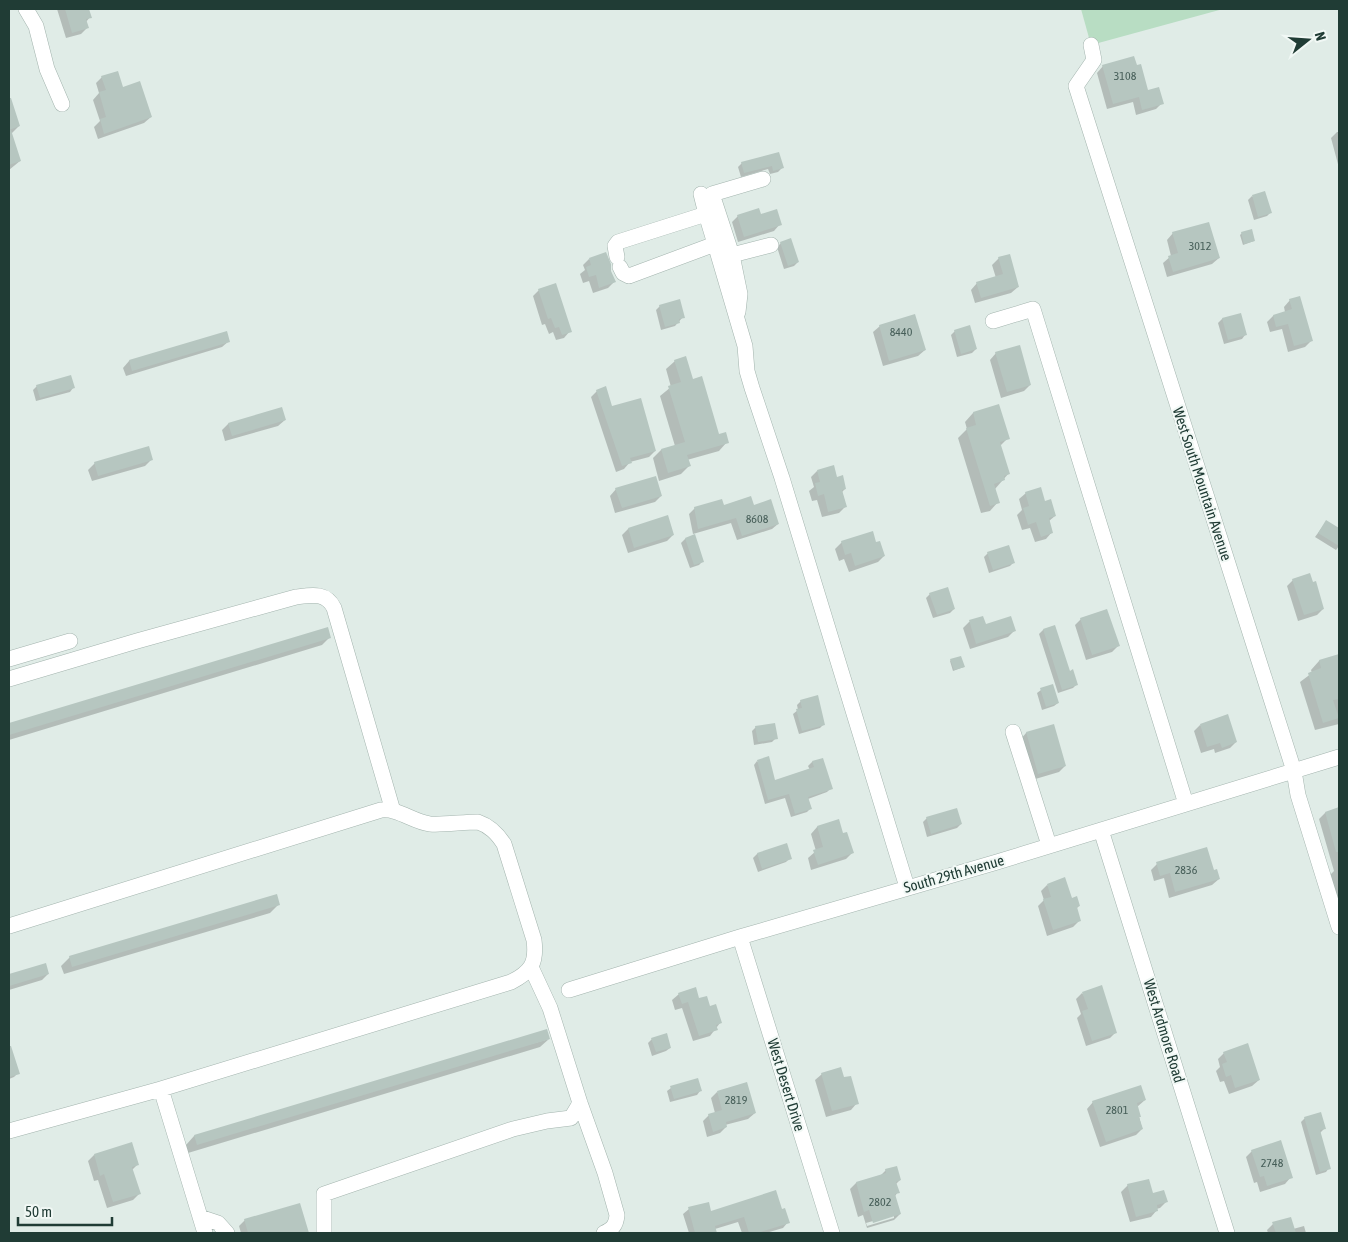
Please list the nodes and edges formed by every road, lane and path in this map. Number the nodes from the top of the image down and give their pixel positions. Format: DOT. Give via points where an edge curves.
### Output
graph roads {
  1 [pos="26,9"];
  2 [pos="1091,45"];
  3 [pos="62,104"];
  4 [pos="763,179"];
  5 [pos="702,194"];
  6 [pos="706,214"];
  7 [pos="715,244"];
  8 [pos="771,245"];
  9 [pos="732,256"];
  10 [pos="738,318"];
  11 [pos="992,321"];
  12 [pos="70,641"];
  13 [pos="9,659"];
  14 [pos="9,679"];
  15 [pos="1013,732"];
  16 [pos="1339,757"];
  17 [pos="1294,771"];
  18 [pos="1186,804"];
  19 [pos="393,811"];
  20 [pos="1101,830"];
  21 [pos="1049,845"];
  22 [pos="907,888"];
  23 [pos="9,926"];
  24 [pos="1339,928"];
  25 [pos="740,937"];
  26 [pos="531,967"];
  27 [pos="569,990"];
  28 [pos="161,1089"];
  29 [pos="580,1103"];
  30 [pos="9,1130"];
  31 [pos="200,1217"];
  32 [pos="205,1233"];
  33 [pos="227,1233"];
  34 [pos="324,1233"];
  35 [pos="604,1233"];
  36 [pos="832,1233"];
  37 [pos="1227,1233"];
  1 -- 3 [label="street" via="36,26 47,69"];
  2 -- 17 [label="street, West South Mountain Avenue" via="1094,60 1076,86"];
  4 -- 9 [label="street" via="712,194"];
  5 -- 6 [label="street"];
  6 -- 7 [label="street"];
  6 -- 7 [label="street" via="618,242 615,246 619,262 623,273 629,276"];
  7 -- 10 [label="street"];
  8 -- 9 [label="street"];
  9 -- 10 [label="street" via="740,294"];
  10 -- 22 [label="street" via="752,388"];
  11 -- 18 [label="street" via="1033,309"];
  12 -- 13 [label="street"];
  14 -- 19 [label="street" via="296,597 324,596 334,608"];
  15 -- 21 [label="street"];
  16 -- 17 [label="street, South 29th Avenue"];
  17 -- 18 [label="street, South 29th Avenue"];
  17 -- 24 [label="street, West South Mountain Avenue" via="1298,795"];
  18 -- 20 [label="street, South 29th Avenue"];
  19 -- 23 [label="street" via="381,810"];
  19 -- 26 [label="street" via="416,822 431,824 478,822 498,835 504,844 534,940 536,955"];
  20 -- 21 [label="street, South 29th Avenue"];
  20 -- 37 [label="street, West Ardmore Road"];
  21 -- 22 [label="street, South 29th Avenue"];
  22 -- 25 [label="street, South 29th Avenue"];
  25 -- 27 [label="street, South 29th Avenue"];
  25 -- 36 [label="street, West Desert Drive"];
  26 -- 28 [label="street" via="510,982"];
  26 -- 29 [label="street" via="550,1008"];
  28 -- 30 [label="street"];
  28 -- 31 [label="street"];
  29 -- 34 [label="street" via="571,1118 513,1129 324,1194"];
  29 -- 35 [label="street" via="617,1216 613,1228"];
  31 -- 32 [label="street"];
  31 -- 33 [label="street" via="218,1223"];
}
